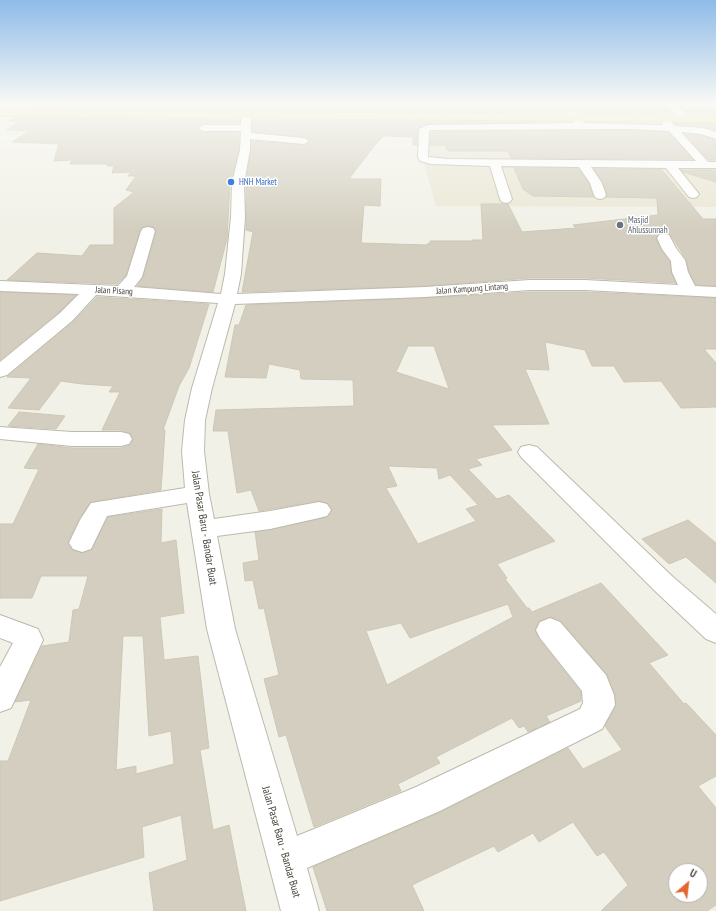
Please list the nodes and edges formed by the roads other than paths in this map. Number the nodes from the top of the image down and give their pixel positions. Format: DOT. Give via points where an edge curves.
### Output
graph roads {
  1 [pos="244,146"];
  2 [pos="423,146"];
  3 [pos="695,146"];
  4 [pos="494,162"];
  5 [pos="583,164"];
  6 [pos="670,165"];
  7 [pos="712,165"];
  8 [pos="693,194"];
  9 [pos="600,195"];
  10 [pos="506,199"];
  11 [pos="148,231"];
  12 [pos="664,238"];
  13 [pos="0,286"];
  14 [pos="92,290"];
  15 [pos="122,291"];
  16 [pos="689,291"];
  17 [pos="716,292"];
  18 [pos="229,299"];
  19 [pos="0,371"];
  20 [pos="0,433"];
  21 [pos="121,438"];
  22 [pos="529,452"];
  23 [pos="196,494"];
  24 [pos="319,510"];
  25 [pos="204,529"];
  26 [pos="82,543"];
  27 [pos="0,626"];
  28 [pos="550,630"];
  29 [pos="716,631"];
  30 [pos="0,698"];
  31 [pos="285,859"];
  32 [pos="300,911"];
  1 -- 18 [label="street, Jalan Pasar Baru - Bandar Buat" via="238,183 235,261"];
  2 -- 4 [label="street" via="422,157 431,161"];
  3 -- 7 [label="street"];
  4 -- 5 [label="street"];
  4 -- 10 [label="street"];
  5 -- 6 [label="street"];
  5 -- 9 [label="street" via="596,183"];
  6 -- 7 [label="street"];
  6 -- 8 [label="street"];
  11 -- 15 [label="street" via="134,277"];
  12 -- 16 [label="street" via="678,260 680,272"];
  13 -- 14 [label="street, Jalan Pisang"];
  14 -- 15 [label="street, Jalan Pisang"];
  14 -- 19 [label="street" via="66,318"];
  15 -- 18 [label="street, Jalan Pisang"];
  16 -- 17 [label="street, Jalan Kampung Lintang"];
  16 -- 18 [label="street, Jalan Kampung Lintang" via="585,285 530,285 425,292"];
  18 -- 23 [label="street, Jalan Pasar Baru - Bandar Buat" via="195,420 193,451"];
  20 -- 21 [label="street" via="72,438"];
  22 -- 29 [label="street"];
  23 -- 25 [label="street, Jalan Pasar Baru - Bandar Buat"];
  23 -- 26 [label="street" via="99,509"];
  24 -- 25 [label="street"];
  25 -- 31 [label="street, Jalan Pasar Baru - Bandar Buat" via="221,629"];
  27 -- 30 [label="street" via="28,637 29,640"];
  28 -- 31 [label="street" via="595,684 599,705 591,719 428,799"];
  31 -- 32 [label="street, Jalan Pasar Baru - Bandar Buat"];
}
